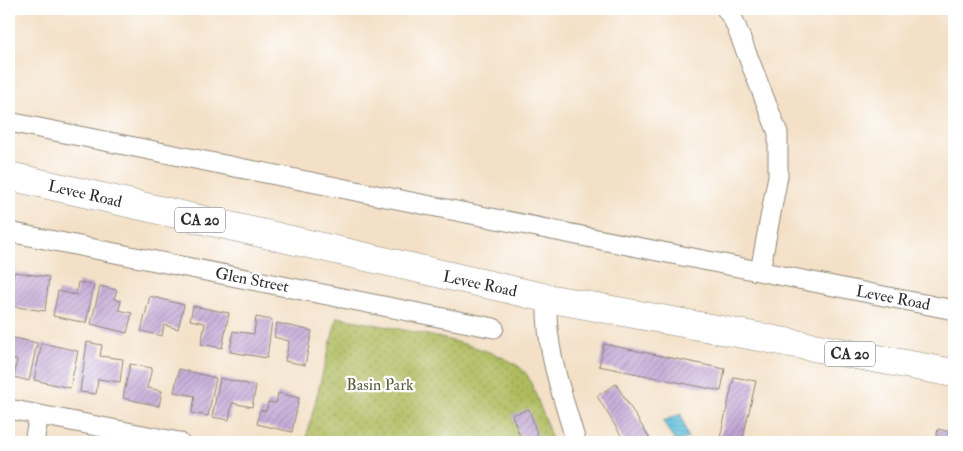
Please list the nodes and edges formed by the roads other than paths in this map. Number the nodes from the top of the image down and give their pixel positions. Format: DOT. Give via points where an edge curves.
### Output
graph roads {
  1 [pos="726,9"];
  2 [pos="9,122"];
  3 [pos="9,176"];
  4 [pos="9,232"];
  5 [pos="760,271"];
  6 [pos="547,298"];
  7 [pos="954,310"];
  8 [pos="494,328"];
  9 [pos="954,373"];
  10 [pos="9,409"];
  11 [pos="39,416"];
  12 [pos="34,442"];
  13 [pos="179,442"];
  14 [pos="576,442"];
  1 -- 5 [label="street" via="734,21 778,133 778,176"];
  2 -- 5 [label="street, Levee Road"];
  3 -- 6 [label="highway, Levee Road / CA 20"];
  4 -- 8 [label="street, Glen Street"];
  5 -- 7 [label="street, Levee Road"];
  6 -- 9 [label="highway, Levee Road / CA 20"];
  6 -- 14 [label="street" via="549,351"];
  10 -- 11 [label="street"];
  11 -- 12 [label="street"];
  11 -- 13 [label="street"];
}
